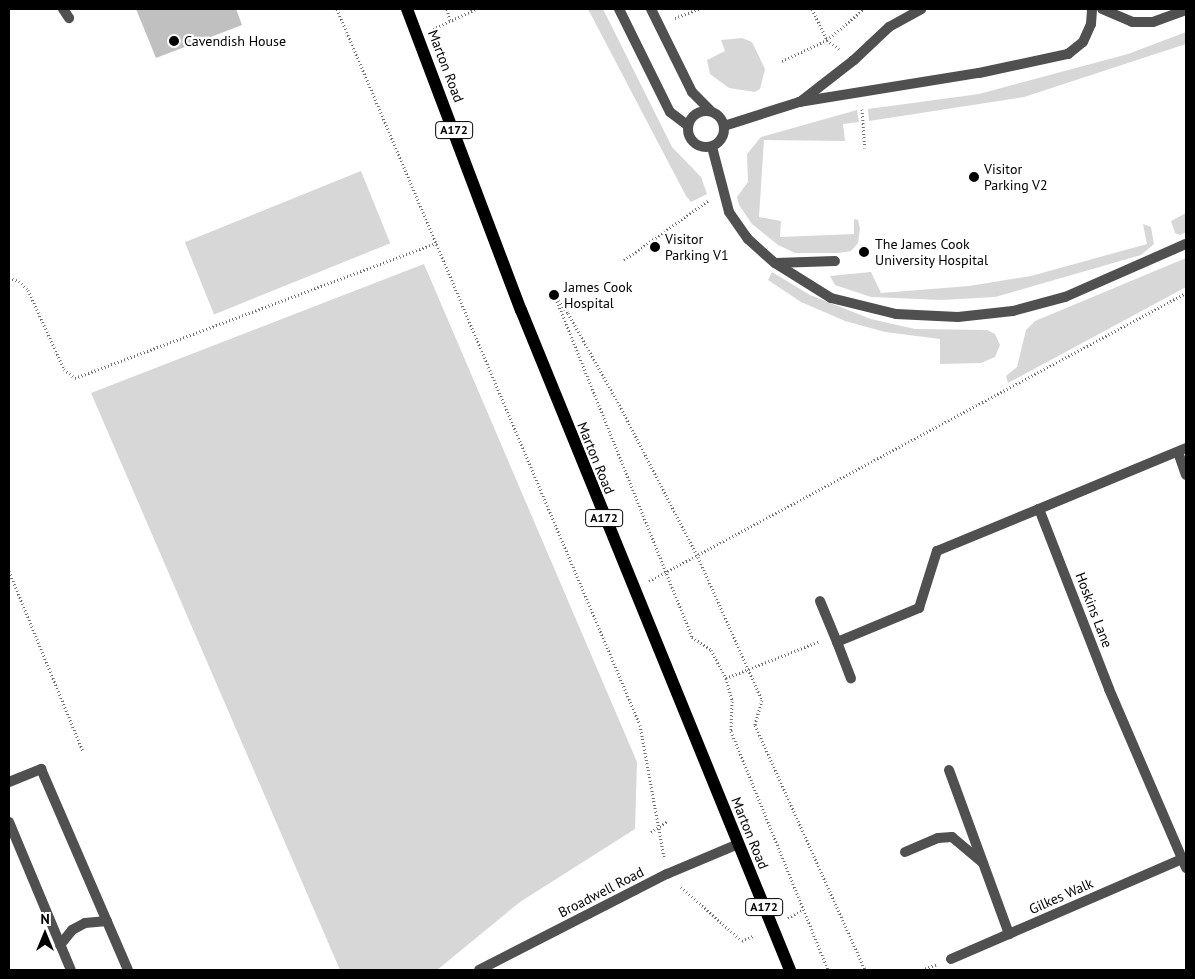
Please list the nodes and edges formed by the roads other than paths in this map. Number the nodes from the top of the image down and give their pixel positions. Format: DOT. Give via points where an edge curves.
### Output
graph roads {
  1 [pos="619,9"];
  2 [pos="651,9"];
  3 [pos="921,9"];
  4 [pos="1092,9"];
  5 [pos="1102,9"];
  6 [pos="1186,10"];
  7 [pos="412,13"];
  8 [pos="799,102"];
  9 [pos="710,110"];
  10 [pos="687,125"];
  11 [pos="724,126"];
  12 [pos="712,147"];
  13 [pos="1186,244"];
  14 [pos="835,262"];
  15 [pos="776,263"];
  16 [pos="1182,450"];
  17 [pos="1186,475"];
  18 [pos="1039,509"];
  19 [pos="820,600"];
  20 [pos="835,639"];
  21 [pos="851,678"];
  22 [pos="949,770"];
  23 [pos="9,782"];
  24 [pos="9,822"];
  25 [pos="738,844"];
  26 [pos="905,852"];
  27 [pos="983,864"];
  28 [pos="1184,864"];
  29 [pos="107,921"];
  30 [pos="1009,934"];
  31 [pos="60,945"];
  32 [pos="952,958"];
  33 [pos="71,970"];
  34 [pos="128,970"];
  35 [pos="479,970"];
  36 [pos="790,970"];
  1 -- 10 [label="street" via="670,112"];
  2 -- 9 [label="street" via="692,92"];
  3 -- 8 [label="street" via="889,27 854,60"];
  4 -- 8 [label="street" via="1092,24 1083,42 1068,54 960,76"];
  5 -- 6 [label="street" via="1132,22 1154,22"];
  7 -- 25 [label="main road, Marton Road / A172" via="520,310"];
  8 -- 11 [label="street"];
  9 -- 10 [label="street" via="694,114"];
  9 -- 11 [label="street" via="721,117"];
  10 -- 12 [label="street" via="691,141 702,148"];
  11 -- 12 [label="street" via="724,136"];
  12 -- 15 [label="street" via="729,212 748,239"];
  13 -- 15 [label="street" via="1065,297 1013,311 958,317 896,314 831,298"];
  14 -- 15 [label="street"];
  16 -- 17 [label="street"];
  16 -- 18 [label="street"];
  18 -- 20 [label="street" via="937,551 919,608"];
  18 -- 28 [label="street, Hoskins Lane" via="1109,689"];
  19 -- 20 [label="street"];
  20 -- 21 [label="street"];
  22 -- 27 [label="street"];
  23 -- 29 [label="street" via="41,769"];
  24 -- 31 [label="street"];
  25 -- 35 [label="street, Broadwell Road" via="667,874"];
  25 -- 36 [label="main road, Marton Road / A172"];
  26 -- 27 [label="street" via="938,838 952,836"];
  27 -- 30 [label="street"];
  28 -- 30 [label="street, Gilkes Walk"];
  29 -- 31 [label="street" via="85,923 72,930"];
  29 -- 34 [label="street"];
  30 -- 32 [label="street, Gilkes Walk"];
  31 -- 33 [label="street"];
}
